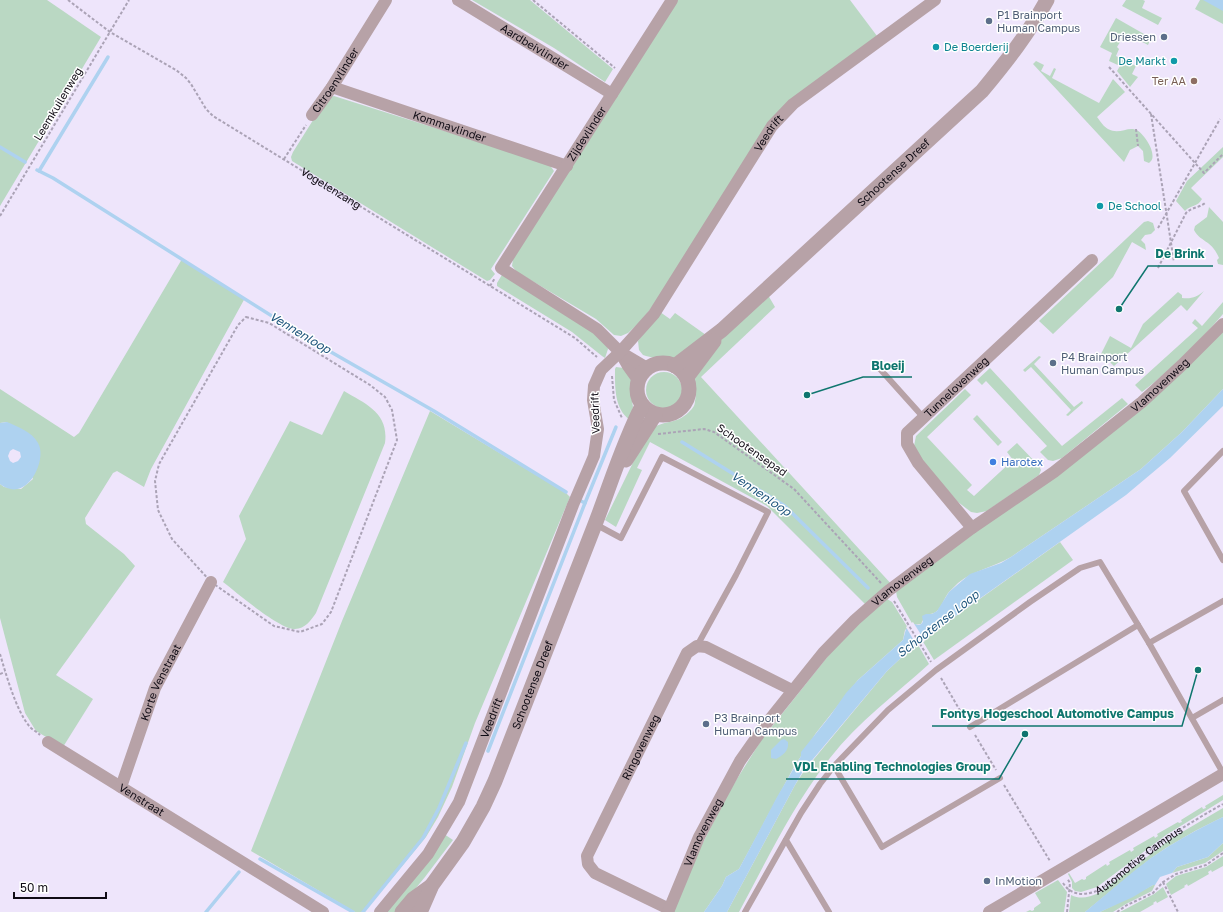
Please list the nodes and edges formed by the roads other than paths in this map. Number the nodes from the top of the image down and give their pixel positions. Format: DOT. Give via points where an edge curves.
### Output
graph roads {
  1 [pos="386,0"];
  2 [pos="458,0"];
  3 [pos="672,0"];
  4 [pos="935,0"];
  5 [pos="1047,0"];
  6 [pos="332,87"];
  7 [pos="612,94"];
  8 [pos="312,115"];
  9 [pos="566,166"];
  10 [pos="1092,260"];
  11 [pos="1223,324"];
  12 [pos="722,330"];
  13 [pos="620,352"];
  14 [pos="675,366"];
  15 [pos="880,369"];
  16 [pos="642,374"];
  17 [pos="687,377"];
  18 [pos="642,406"];
  19 [pos="655,414"];
  20 [pos="924,418"];
  21 [pos="637,429"];
  22 [pos="1223,451"];
  23 [pos="596,524"];
  24 [pos="972,528"];
  25 [pos="1223,560"];
  26 [pos="211,582"];
  27 [pos="1223,601"];
  28 [pos="1138,625"];
  29 [pos="1148,643"];
  30 [pos="697,646"];
  31 [pos="792,690"];
  32 [pos="1223,700"];
  33 [pos="1192,718"];
  34 [pos="970,727"];
  35 [pos="48,742"];
  36 [pos="834,766"];
  37 [pos="1223,774"];
  38 [pos="1000,778"];
  39 [pos="121,787"];
  40 [pos="786,840"];
  41 [pos="432,885"];
  42 [pos="668,910"];
  43 [pos="323,912"];
  44 [pos="380,912"];
  45 [pos="402,912"];
  46 [pos="419,912"];
  47 [pos="745,912"];
  48 [pos="829,912"];
  49 [pos="989,912"];
  1 -- 6 [label="street, Citroenvlinder"];
  2 -- 7 [label="street, Aardbeivlinder"];
  3 -- 7 [label="street, Zijdevlinder"];
  4 -- 13 [label="street, Veedrift" via="793,104 772,126 654,314"];
  5 -- 12 [label="street, Schootense Dreef" via="1015,50 982,91"];
  6 -- 8 [label="street, Citroenvlinder"];
  6 -- 9 [label="street, Kommavlinder"];
  7 -- 9 [label="street, Zijdevlinder"];
  9 -- 13 [label="street, Zijdevlinder" via="501,268 597,329"];
  10 -- 20 [label="street, Tunnelovenweg"];
  11 -- 24 [label="street, Vlamovenweg" via="1142,402 1056,470"];
  12 -- 14 [label="street, Schootense Dreef"];
  12 -- 17 [label="street, Schootense Dreef"];
  13 -- 16 [label="street"];
  13 -- 44 [label="street, Veedrift" via="601,370 594,386 593,400 598,429 594,456 458,802 428,854"];
  14 -- 16 [label="street" via="668,363 653,364"];
  14 -- 17 [label="street"];
  15 -- 20 [label="lane"];
  16 -- 18 [label="street" via="636,389"];
  17 -- 19 [label="street" via="690,387 683,406 675,413 665,416"];
  18 -- 19 [label="street"];
  18 -- 21 [label="street, Schootense Dreef"];
  19 -- 21 [label="street, Schootense Dreef"];
  20 -- 24 [label="street, Tunnelovenweg" via="907,433 907,444 918,463"];
  21 -- 23 [label="street, Schootense Dreef" via="614,475"];
  22 -- 25 [label="lane" via="1184,491"];
  23 -- 30 [label="lane" via="621,538 662,457 768,512"];
  23 -- 41 [label="street, Schootense Dreef" via="495,781 462,842"];
  24 -- 31 [label="street, Vlamovenweg" via="855,620"];
  26 -- 39 [label="street, Korte Venstraat" via="155,688"];
  27 -- 29 [label="lane"];
  28 -- 29 [label="lane"];
  28 -- 34 [label="lane"];
  28 -- 36 [label="lane" via="1100,562 1080,568 936,670 888,710"];
  29 -- 33 [label="lane"];
  30 -- 31 [label="street"];
  30 -- 42 [label="street, Ringovenweg" via="687,653 587,856 588,864 595,872"];
  31 -- 42 [label="street, Vlamovenweg" via="740,761 699,837"];
  32 -- 33 [label="lane"];
  33 -- 37 [label="lane"];
  35 -- 39 [label="street, Venstraat"];
  36 -- 38 [label="lane" via="882,847"];
  36 -- 40 [label="lane" via="801,812"];
  37 -- 49 [label="street"];
  39 -- 43 [label="street, Venstraat"];
  40 -- 47 [label="lane"];
  40 -- 48 [label="lane"];
  41 -- 45 [label="street, Schootense Dreef" via="413,899"];
  41 -- 46 [label="street, Schootense Dreef"];
}
